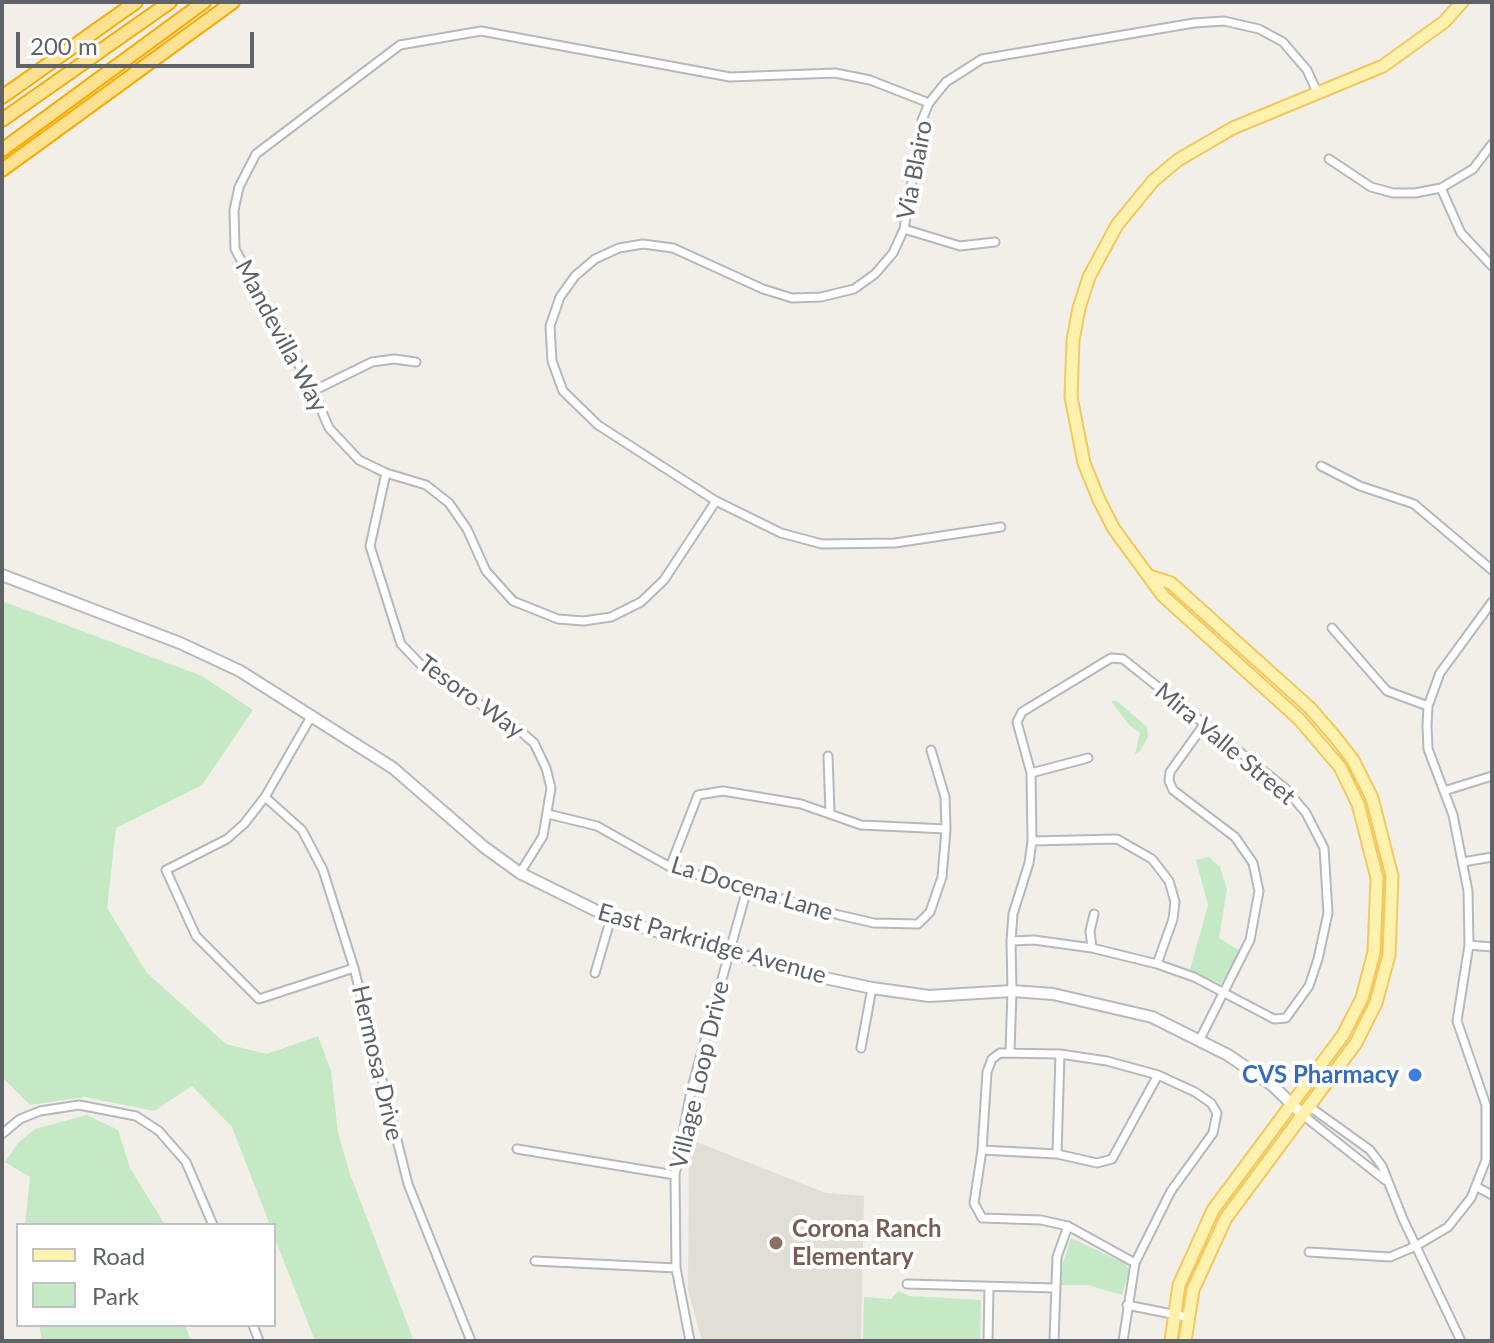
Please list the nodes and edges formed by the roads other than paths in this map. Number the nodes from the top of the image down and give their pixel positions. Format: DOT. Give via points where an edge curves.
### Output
graph roads {
  1 [pos="136,2"];
  2 [pos="170,2"];
  3 [pos="204,2"];
  4 [pos="233,2"];
  5 [pos="1462,2"];
  6 [pos="1318,95"];
  7 [pos="2,97"];
  8 [pos="929,103"];
  9 [pos="2,123"];
  10 [pos="1492,144"];
  11 [pos="2,148"];
  12 [pos="1329,159"];
  13 [pos="2,173"];
  14 [pos="1441,188"];
  15 [pos="904,229"];
  16 [pos="995,242"];
  17 [pos="1492,266"];
  18 [pos="416,362"];
  19 [pos="313,391"];
  20 [pos="1321,466"];
  21 [pos="386,473"];
  22 [pos="716,501"];
  23 [pos="1001,527"];
  24 [pos="1492,570"];
  25 [pos="2,575"];
  26 [pos="1152,577"];
  27 [pos="1492,602"];
  28 [pos="1332,628"];
  29 [pos="1428,706"];
  30 [pos="312,715"];
  31 [pos="1203,726"];
  32 [pos="931,750"];
  33 [pos="828,756"];
  34 [pos="1088,758"];
  35 [pos="1031,773"];
  36 [pos="1492,776"];
  37 [pos="1444,791"];
  38 [pos="265,797"];
  39 [pos="830,812"];
  40 [pos="548,814"];
  41 [pos="946,829"];
  42 [pos="1032,841"];
  43 [pos="1492,857"];
  44 [pos="1463,862"];
  45 [pos="670,867"];
  46 [pos="520,873"];
  47 [pos="747,889"];
  48 [pos="1094,914"];
  49 [pos="611,918"];
  50 [pos="1011,941"];
  51 [pos="1469,945"];
  52 [pos="1492,947"];
  53 [pos="1092,948"];
  54 [pos="730,952"];
  55 [pos="1157,964"];
  56 [pos="354,968"];
  57 [pos="595,973"];
  58 [pos="872,988"];
  59 [pos="1012,991"];
  60 [pos="1224,994"];
  61 [pos="1200,1039"];
  62 [pos="861,1048"];
  63 [pos="1010,1051"];
  64 [pos="1060,1054"];
  65 [pos="1158,1075"];
  66 [pos="1295,1104"];
  67 [pos="1307,1112"];
  68 [pos="2,1134"];
  69 [pos="517,1149"];
  70 [pos="982,1150"];
  71 [pos="1057,1154"];
  72 [pos="675,1175"];
  73 [pos="1477,1187"];
  74 [pos="1492,1195"];
  75 [pos="212,1223"];
  76 [pos="1068,1226"];
  77 [pos="1416,1246"];
  78 [pos="1309,1252"];
  79 [pos="535,1261"];
  80 [pos="1135,1263"];
  81 [pos="676,1268"];
  82 [pos="907,1284"];
  83 [pos="989,1288"];
  84 [pos="1055,1288"];
  85 [pos="1127,1305"];
  86 [pos="1173,1314"];
  87 [pos="1187,1317"];
  88 [pos="471,1341"];
  89 [pos="690,1341"];
  90 [pos="988,1341"];
  91 [pos="1054,1341"];
  92 [pos="1123,1341"];
  93 [pos="1171,1341"];
  94 [pos="1185,1341"];
  95 [pos="1461,1341"];
  1 -- 7 [label="highway"];
  2 -- 9 [label="highway"];
  3 -- 11 [label="highway"];
  4 -- 13 [label="highway"];
  5 -- 6 [label="main road" via="1406,53"];
  6 -- 8 [label="street, Via Blairo" via="1307,70 1283,42 1259,29 1224,21 982,59 954,76"];
  6 -- 26 [label="main road" via="1233,128 1178,160 1130,206 1089,277 1073,340 1075,430 1099,500"];
  8 -- 15 [label="street, Via Blairo"];
  8 -- 19 [label="street, Mandevilla Way" via="835,73 730,77 481,31 400,45 256,154 236,198 235,249"];
  10 -- 14 [label="street" via="1473,169"];
  12 -- 14 [label="street" via="1371,187 1393,193"];
  14 -- 17 [label="street" via="1461,233"];
  15 -- 16 [label="street" via="960,246"];
  15 -- 22 [label="street, Via Blairo" via="875,274 854,289 821,297 778,294 673,248 643,244 595,259 560,297 550,326 552,361 563,391 598,425"];
  18 -- 19 [label="street" via="372,362"];
  19 -- 21 [label="street, Mandevilla Way" via="343,446"];
  20 -- 24 [label="street" via="1414,504"];
  21 -- 22 [label="street, Mandevilla Way" via="426,485 449,503 486,571 513,601 558,619 611,617 641,602 664,580"];
  21 -- 40 [label="street, Tesoro Way" via="370,546 401,644 423,667 534,743 551,788"];
  22 -- 23 [label="street, Via Blairo" via="781,533 822,544 895,543"];
  25 -- 30 [label="main road, East Parkridge Avenue" via="180,643 240,671"];
  26 -- 66 [label="main road" via="1163,596 1325,747 1358,804 1370,844 1377,912 1362,998"];
  26 -- 67 [label="main road" via="1171,583 1310,708 1353,760 1385,840 1392,913 1379,991 1356,1043"];
  27 -- 29 [label="street" via="1440,673"];
  28 -- 29 [label="street" via="1387,691"];
  29 -- 37 [label="street" via="1428,749"];
  30 -- 38 [label="street"];
  30 -- 46 [label="main road, East Parkridge Avenue" via="393,768"];
  31 -- 35 [label="street, Mira Valle Street" via="1123,659 1111,658 1022,712 1017,722"];
  31 -- 60 [label="street" via="1170,772 1173,790 1235,837 1253,863 1259,891 1250,940"];
  31 -- 60 [label="street, Mira Valle Street" via="1285,788 1306,813 1324,848 1329,880 1325,928 1309,986 1286,1018 1274,1019"];
  32 -- 41 [label="street" via="945,797"];
  33 -- 39 [label="street"];
  34 -- 35 [label="street"];
  35 -- 42 [label="street"];
  36 -- 37 [label="street"];
  37 -- 44 [label="street"];
  38 -- 56 [label="street, Hermosa Drive" via="302,830 323,870"];
  38 -- 56 [label="street" via="227,839 166,870 196,936 259,999"];
  39 -- 41 [label="street" via="891,830"];
  39 -- 45 [label="street" via="747,793 698,795"];
  40 -- 45 [label="street, La Docena Lane" via="597,826"];
  40 -- 46 [label="street, Tesoro Way" via="543,836"];
  41 -- 47 [label="street, La Docena Lane" via="942,877 930,912 918,924 874,923"];
  42 -- 50 [label="street"];
  42 -- 55 [label="street" via="1117,839 1152,859 1169,881 1175,902"];
  43 -- 44 [label="street"];
  44 -- 51 [label="street"];
  45 -- 47 [label="street, La Docena Lane"];
  46 -- 49 [label="main road, East Parkridge Avenue"];
  47 -- 54 [label="street, Village Loop Drive"];
  48 -- 53 [label="street"];
  49 -- 54 [label="main road, East Parkridge Avenue"];
  49 -- 57 [label="street"];
  50 -- 53 [label="street"];
  50 -- 59 [label="street"];
  51 -- 52 [label="street"];
  51 -- 73 [label="street" via="1457,1021 1486,1105 1486,1160"];
  53 -- 55 [label="street"];
  54 -- 58 [label="main road, East Parkridge Avenue"];
  54 -- 72 [label="street, Village Loop Drive" via="691,1091"];
  55 -- 60 [label="street"];
  56 -- 88 [label="street, Hermosa Drive" via="408,1184"];
  58 -- 59 [label="main road, East Parkridge Avenue" via="929,996"];
  58 -- 62 [label="street"];
  59 -- 61 [label="main road, East Parkridge Avenue" via="1097,1002 1152,1017"];
  59 -- 63 [label="street"];
  60 -- 61 [label="street"];
  61 -- 66 [label="main road, East Parkridge Avenue"];
  63 -- 64 [label="street"];
  63 -- 70 [label="street" via="992,1059 987,1072"];
  64 -- 65 [label="street"];
  64 -- 71 [label="street"];
  65 -- 71 [label="street" via="1112,1159 1097,1163"];
  65 -- 80 [label="street" via="1195,1092 1217,1113 1213,1133 1171,1191"];
  66 -- 67 [label="main road, East Parkridge Avenue"];
  66 -- 86 [label="main road" via="1213,1210 1183,1274"];
  67 -- 77 [label="street" via="1387,1181"];
  67 -- 87 [label="main road" via="1226,1218 1202,1268"];
  68 -- 75 [label="street" via="40,1111 79,1105 136,1116 159,1131 186,1162"];
  69 -- 72 [label="street"];
  70 -- 71 [label="street"];
  70 -- 76 [label="street" via="974,1203 982,1218"];
  72 -- 81 [label="street, Village Loop Drive"];
  73 -- 74 [label="street"];
  73 -- 77 [label="street" via="1448,1227"];
  76 -- 80 [label="street"];
  76 -- 84 [label="street" via="1057,1257"];
  77 -- 78 [label="street" via="1390,1257"];
  77 -- 95 [label="street"];
  79 -- 81 [label="street"];
  80 -- 85 [label="street"];
  81 -- 89 [label="street, Village Loop Drive"];
  82 -- 83 [label="street"];
  83 -- 84 [label="street"];
  83 -- 90 [label="street"];
  84 -- 91 [label="street"];
  85 -- 86 [label="street"];
  85 -- 92 [label="street"];
  86 -- 87 [label="street"];
  86 -- 93 [label="main road"];
  87 -- 94 [label="main road"];
}
